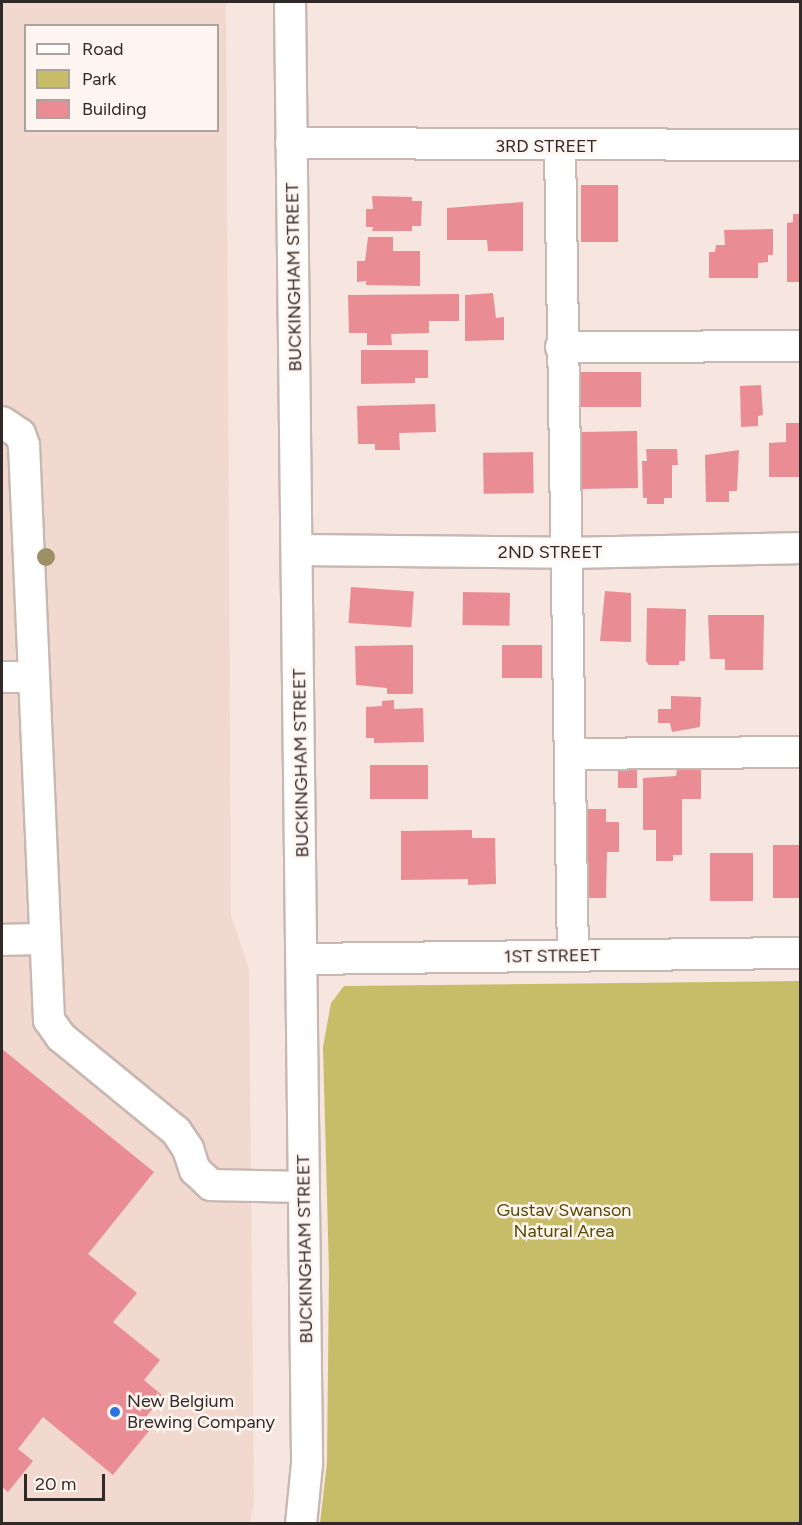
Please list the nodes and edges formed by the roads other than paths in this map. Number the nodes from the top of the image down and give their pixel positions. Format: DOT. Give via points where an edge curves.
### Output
graph roads {
  1 [pos="290,2"];
  2 [pos="291,143"];
  3 [pos="801,145"];
  4 [pos="560,147"];
  5 [pos="561,346"];
  6 [pos="801,346"];
  7 [pos="2,422"];
  8 [pos="801,548"];
  9 [pos="299,550"];
  10 [pos="567,553"];
  11 [pos="32,676"];
  12 [pos="2,677"];
  13 [pos="801,752"];
  14 [pos="571,754"];
  15 [pos="44,939"];
  16 [pos="2,940"];
  17 [pos="801,953"];
  18 [pos="573,956"];
  19 [pos="303,959"];
  20 [pos="304,1187"];
  21 [pos="302,1524"];
  1 -- 2 [label="street, BUCKINGHAM STREET"];
  2 -- 4 [label="street, 3RD STREET"];
  2 -- 9 [label="street, BUCKINGHAM STREET"];
  3 -- 4 [label="street, 3RD STREET"];
  4 -- 5 [label="street"];
  5 -- 6 [label="street"];
  5 -- 10 [label="street"];
  7 -- 11 [label="street" via="20,434 24,445"];
  8 -- 10 [label="street, 2ND STREET"];
  9 -- 10 [label="street, 2ND STREET"];
  9 -- 19 [label="street, BUCKINGHAM STREET"];
  10 -- 14 [label="street"];
  11 -- 12 [label="street"];
  11 -- 15 [label="street"];
  13 -- 14 [label="street"];
  14 -- 18 [label="street"];
  15 -- 16 [label="street"];
  15 -- 20 [label="street" via="49,1020 61,1037 176,1131 195,1170 211,1185"];
  17 -- 18 [label="street, 1ST STREET"];
  18 -- 19 [label="street, 1ST STREET"];
  19 -- 20 [label="street, BUCKINGHAM STREET"];
  20 -- 21 [label="street, BUCKINGHAM STREET" via="307,1464"];
}
